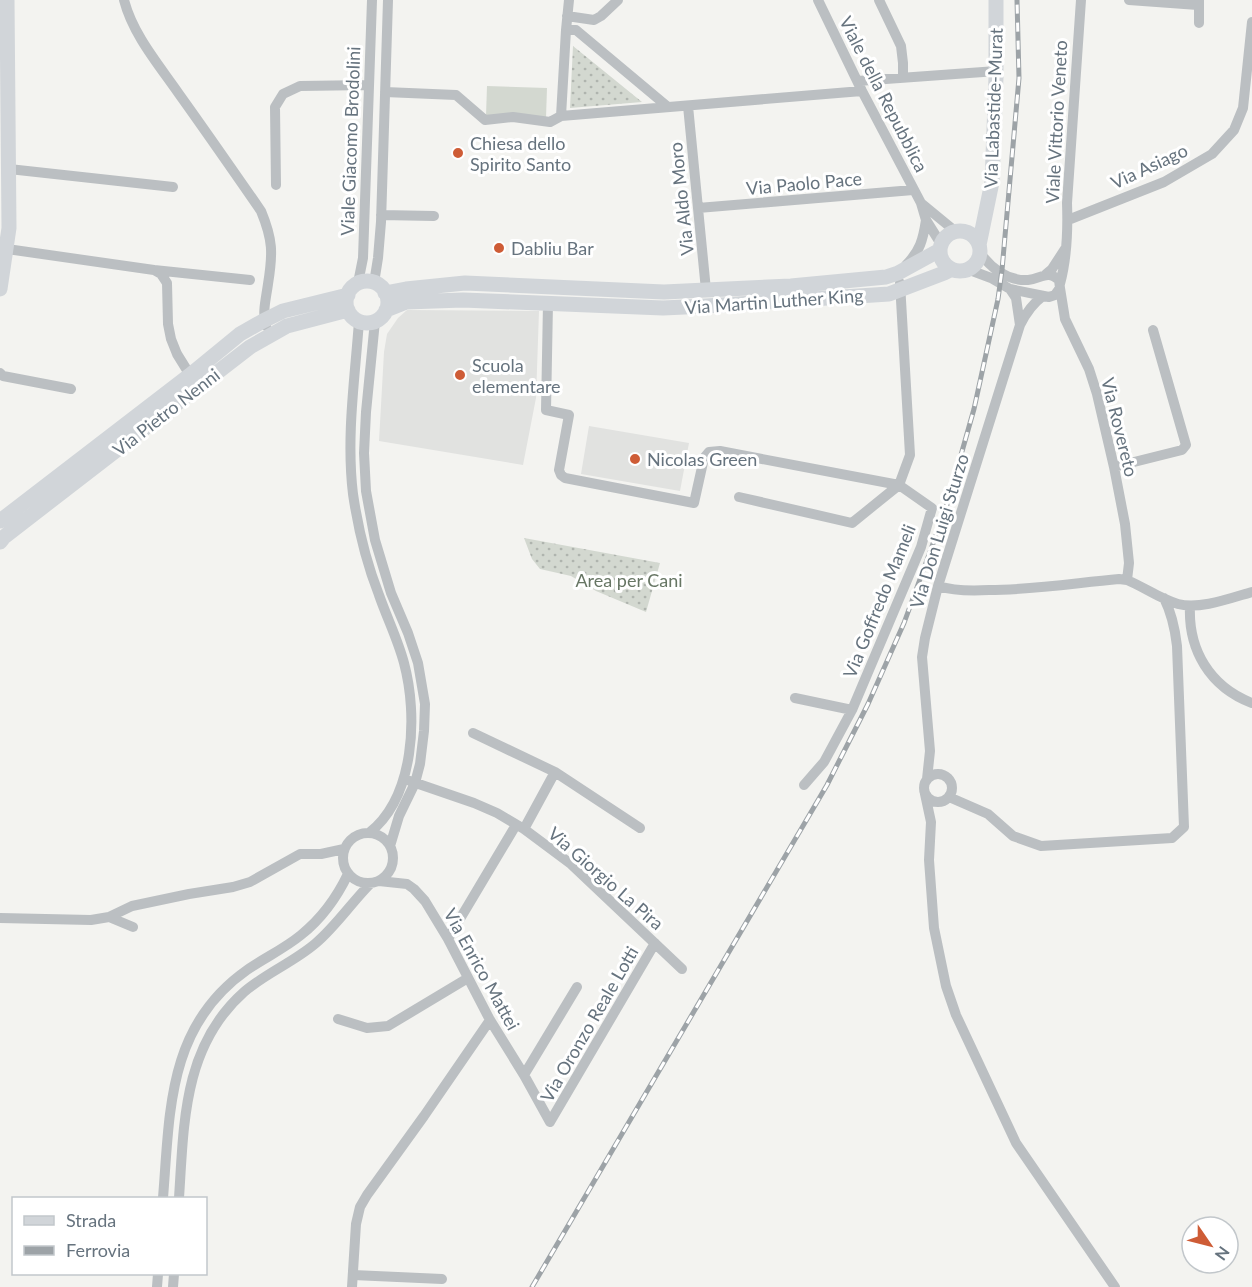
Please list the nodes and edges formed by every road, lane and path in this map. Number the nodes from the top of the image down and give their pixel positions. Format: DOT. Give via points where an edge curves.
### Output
graph roads {
  1 [pos="7,0"];
  2 [pos="124,0"];
  3 [pos="372,0"];
  4 [pos="388,0"];
  5 [pos="569,0"];
  6 [pos="618,0"];
  7 [pos="818,0"];
  8 [pos="879,0"];
  9 [pos="996,0"];
  10 [pos="1081,0"];
  11 [pos="1129,0"];
  12 [pos="1199,3"];
  13 [pos="567,16"];
  14 [pos="1199,22"];
  15 [pos="1252,22"];
  16 [pos="566,30"];
  17 [pos="996,71"];
  18 [pos="903,78"];
  19 [pos="369,85"];
  20 [pos="860,86"];
  21 [pos="385,92"];
  22 [pos="688,106"];
  23 [pos="668,107"];
  24 [pos="561,116"];
  25 [pos="9,169"];
  26 [pos="276,185"];
  27 [pos="173,188"];
  28 [pos="914,190"];
  29 [pos="921,203"];
  30 [pos="698,208"];
  31 [pos="381,215"];
  32 [pos="985,215"];
  33 [pos="434,216"];
  34 [pos="926,220"];
  35 [pos="1068,220"];
  36 [pos="959,231"];
  37 [pos="5,238"];
  38 [pos="1066,246"];
  39 [pos="941,247"];
  40 [pos="980,249"];
  41 [pos="952,269"];
  42 [pos="967,269"];
  43 [pos="154,270"];
  44 [pos="1,272"];
  45 [pos="898,273"];
  46 [pos="1046,274"];
  47 [pos="250,280"];
  48 [pos="358,283"];
  49 [pos="1060,286"];
  50 [pos="380,288"];
  51 [pos="0,289"];
  52 [pos="592,289"];
  53 [pos="901,289"];
  54 [pos="1010,289"];
  55 [pos="706,290"];
  56 [pos="1043,296"];
  57 [pos="548,303"];
  58 [pos="591,305"];
  59 [pos="363,311"];
  60 [pos="1020,325"];
  61 [pos="267,327"];
  62 [pos="1153,330"];
  63 [pos="0,373"];
  64 [pos="190,375"];
  65 [pos="71,389"];
  66 [pos="352,412"];
  67 [pos="366,412"];
  68 [pos="1114,467"];
  69 [pos="899,485"];
  70 [pos="739,497"];
  71 [pos="0,521"];
  72 [pos="0,542"];
  73 [pos="1127,580"];
  74 [pos="938,586"];
  75 [pos="1252,592"];
  76 [pos="1164,598"];
  77 [pos="1190,606"];
  78 [pos="1194,642"];
  79 [pos="1177,646"];
  80 [pos="1199,658"];
  81 [pos="795,698"];
  82 [pos="1252,703"];
  83 [pos="852,710"];
  84 [pos="472,733"];
  85 [pos="930,751"];
  86 [pos="555,772"];
  87 [pos="941,775"];
  88 [pos="404,779"];
  89 [pos="927,779"];
  90 [pos="416,783"];
  91 [pos="804,785"];
  92 [pos="925,794"];
  93 [pos="946,799"];
  94 [pos="931,822"];
  95 [pos="520,827"];
  96 [pos="640,828"];
  97 [pos="369,833"];
  98 [pos="390,846"];
  99 [pos="344,849"];
  100 [pos="321,854"];
  101 [pos="393,861"];
  102 [pos="346,872"];
  103 [pos="375,882"];
  104 [pos="407,884"];
  105 [pos="109,917"];
  106 [pos="0,918"];
  107 [pos="133,927"];
  108 [pos="448,939"];
  109 [pos="656,943"];
  110 [pos="682,969"];
  111 [pos="468,978"];
  112 [pos="577,987"];
  113 [pos="338,1019"];
  114 [pos="490,1020"];
  115 [pos="524,1075"];
  116 [pos="550,1122"];
  117 [pos="164,1197"];
  118 [pos="179,1197"];
  119 [pos="353,1275"];
  120 [pos="442,1279"];
  121 [pos="352,1287"];
  122 [pos="1115,1287"];
  1 -- 25 [label="street"];
  2 -- 61 [label="street" via="134,27 155,61 261,211 272,243 263,314"];
  3 -- 19 [label="street, Viale Giacomo Brodolini"];
  4 -- 21 [label="street, Viale Giacomo Brodolini"];
  5 -- 13 [label="street"];
  6 -- 13 [label="street" via="594,20"];
  7 -- 20 [label="street, Viale della Repubblica"];
  8 -- 18 [label="street" via="901,46"];
  9 -- 17 [label="street, Via Labastide-Murat"];
  10 -- 35 [label="street, Viale Vittorio Veneto"];
  11 -- 12 [label="street"];
  12 -- 14 [label="street"];
  13 -- 16 [label="street"];
  15 -- 35 [label="street, Via Asiago" via="1243,108 1234,130 1212,154 1164,182"];
  16 -- 23 [label="street" via="576,30"];
  16 -- 24 [label="street"];
  17 -- 18 [label="street"];
  17 -- 32 [label="street, Via Labastide-Murat" via="992,182"];
  18 -- 20 [label="street"];
  19 -- 26 [label="street" via="300,86 283,94 275,108"];
  19 -- 48 [label="street, Viale Giacomo Brodolini" via="363,258"];
  20 -- 22 [label="street"];
  20 -- 28 [label="street, Viale della Repubblica"];
  21 -- 24 [label="street" via="456,95 485,120 513,117 550,122"];
  21 -- 31 [label="street, Viale Giacomo Brodolini"];
  22 -- 23 [label="street"];
  22 -- 30 [label="street, Via Aldo Moro"];
  23 -- 24 [label="street"];
  25 -- 27 [label="street"];
  25 -- 37 [label="street"];
  28 -- 29 [label="street, Viale della Repubblica"];
  28 -- 30 [label="street, Via Paolo Pace"];
  29 -- 34 [label="street, Viale della Repubblica"];
  29 -- 36 [label="street, Viale della Repubblica"];
  30 -- 55 [label="street, Via Aldo Moro"];
  31 -- 33 [label="street"];
  31 -- 50 [label="street, Viale Giacomo Brodolini"];
  32 -- 36 [label="street, Via Labastide-Murat"];
  32 -- 40 [label="street, Via Labastide-Murat"];
  34 -- 39 [label="street, Viale della Repubblica"];
  34 -- 45 [label="street, Viale della Repubblica" via="920,248"];
  35 -- 38 [label="street, Viale Vittorio Veneto"];
  36 -- 39 [label="street" via="944,238"];
  36 -- 40 [label="street" via="973,236"];
  37 -- 43 [label="street"];
  37 -- 44 [label="street"];
  38 -- 46 [label="street, Viale Vittorio Veneto"];
  38 -- 49 [label="street, Viale Vittorio Veneto"];
  39 -- 41 [label="street" via="943,261"];
  39 -- 45 [label="street, Via Martin Luther King"];
  40 -- 42 [label="street" via="976,263"];
  40 -- 46 [label="street" via="995,271 1007,277 1025,280"];
  41 -- 42 [label="street"];
  41 -- 53 [label="street, Via Martin Luther King"];
  42 -- 54 [label="street"];
  43 -- 47 [label="street"];
  43 -- 64 [label="street" via="167,283 171,339"];
  44 -- 51 [label="street"];
  45 -- 53 [label="street"];
  45 -- 55 [label="street, Via Martin Luther King" via="791,286"];
  46 -- 49 [label="street" via="1056,277"];
  48 -- 50 [label="street, Via Martin Luther King" via="369,281"];
  48 -- 59 [label="street" via="350,290"];
  49 -- 56 [label="street" via="1055,295"];
  49 -- 68 [label="street, Via Rovereto" via="1065,319 1089,369"];
  50 -- 52 [label="street, Via Martin Luther King" via="465,283"];
  50 -- 59 [label="street" via="387,298"];
  52 -- 55 [label="street, Via Martin Luther King"];
  52 -- 58 [label="street"];
  53 -- 58 [label="street, Via Martin Luther King" via="889,294 696,307"];
  53 -- 69 [label="street" via="910,455"];
  54 -- 56 [label="street"];
  54 -- 60 [label="street, Via Don Luigi Sturzo" via="1016,298"];
  56 -- 60 [label="street, Via Don Luigi Sturzo" via="1035,301"];
  57 -- 58 [label="street, Via Martin Luther King"];
  57 -- 59 [label="street, Via Martin Luther King" via="406,302"];
  57 -- 69 [label="street" via="546,410 569,415 559,470 568,479 694,503 704,458 709,452 720,451"];
  59 -- 61 [label="street, Via Pietro Nenni" via="283,311"];
  59 -- 66 [label="street"];
  59 -- 67 [label="street"];
  60 -- 74 [label="street, Via Don Luigi Sturzo"];
  61 -- 64 [label="street, Via Pietro Nenni" via="240,334"];
  61 -- 72 [label="street, Via Pietro Nenni" via="250,347"];
  62 -- 68 [label="street" via="1186,445 1182,450"];
  63 -- 65 [label="street"];
  64 -- 71 [label="street, Via Pietro Nenni"];
  66 -- 67 [label="street"];
  66 -- 88 [label="street" via="353,492 361,541 405,664 412,705"];
  67 -- 90 [label="street" via="366,491 375,540 418,663 425,704"];
  68 -- 73 [label="street, Via Rovereto" via="1125,524"];
  69 -- 70 [label="street" via="852,523"];
  69 -- 83 [label="street, Via Goffredo Mameli" via="932,508 921,547"];
  73 -- 74 [label="street" via="1015,590 966,591"];
  73 -- 76 [label="street"];
  74 -- 85 [label="street, Via Don Luigi Sturzo" via="922,657"];
  75 -- 77 [label="street"];
  76 -- 77 [label="street"];
  76 -- 79 [label="street" via="1171,611"];
  77 -- 78 [label="street"];
  78 -- 79 [label="street" via="1180,640"];
  78 -- 80 [label="street"];
  79 -- 80 [label="street"];
  79 -- 93 [label="street" via="1184,827 1172,838 1041,846 1013,836 988,814"];
  80 -- 82 [label="street" via="1229,692"];
  81 -- 83 [label="street"];
  83 -- 91 [label="street, Via Goffredo Mameli" via="824,762"];
  84 -- 86 [label="street"];
  85 -- 87 [label="street, Via Don Luigi Sturzo"];
  85 -- 89 [label="street, Via Don Luigi Sturzo"];
  86 -- 95 [label="street"];
  86 -- 96 [label="street"];
  87 -- 89 [label="street"];
  87 -- 93 [label="street, Via Don Luigi Sturzo" via="951,783"];
  88 -- 90 [label="street, Via Giorgio La Pira"];
  88 -- 97 [label="street" via="384,818"];
  89 -- 92 [label="street, Via Don Luigi Sturzo"];
  90 -- 95 [label="street, Via Giorgio La Pira" via="474,803"];
  90 -- 98 [label="street" via="399,816"];
  92 -- 93 [label="street" via="931,801"];
  92 -- 94 [label="street, Via Don Luigi Sturzo"];
  93 -- 94 [label="street, Via Don Luigi Sturzo"];
  94 -- 122 [label="street, Via Don Luigi Sturzo" via="929,860 934,928 955,1012 1016,1143"];
  95 -- 108 [label="street"];
  95 -- 109 [label="street, Via Giorgio La Pira" via="571,864"];
  97 -- 98 [label="street" via="383,838"];
  97 -- 99 [label="street" via="354,837"];
  98 -- 101 [label="street"];
  99 -- 100 [label="street"];
  99 -- 102 [label="street"];
  100 -- 102 [label="street"];
  100 -- 105 [label="street" via="300,854 250,882 132,906"];
  101 -- 103 [label="street" via="387,875"];
  101 -- 104 [label="street, Via Enrico Mattei"];
  102 -- 103 [label="street" via="356,881"];
  102 -- 117 [label="street" via="335,898 312,925 234,980 191,1035 172,1096"];
  103 -- 104 [label="street"];
  103 -- 118 [label="street" via="317,942 245,992 212,1031 190,1085"];
  104 -- 108 [label="street, Via Enrico Mattei" via="425,901"];
  105 -- 106 [label="street"];
  105 -- 107 [label="street"];
  108 -- 111 [label="street, Via Enrico Mattei"];
  109 -- 110 [label="street, Via Giorgio La Pira"];
  109 -- 116 [label="street, Via Oronzo Reale Lotti"];
  111 -- 113 [label="street" via="388,1026 367,1029"];
  111 -- 114 [label="street, Via Enrico Mattei"];
  112 -- 115 [label="street, Via Enrico Mattei"];
  114 -- 115 [label="street, Via Enrico Mattei"];
  114 -- 119 [label="street" via="360,1207"];
  115 -- 116 [label="street, Via Enrico Mattei"];
  119 -- 120 [label="street"];
  119 -- 121 [label="street"];
}
